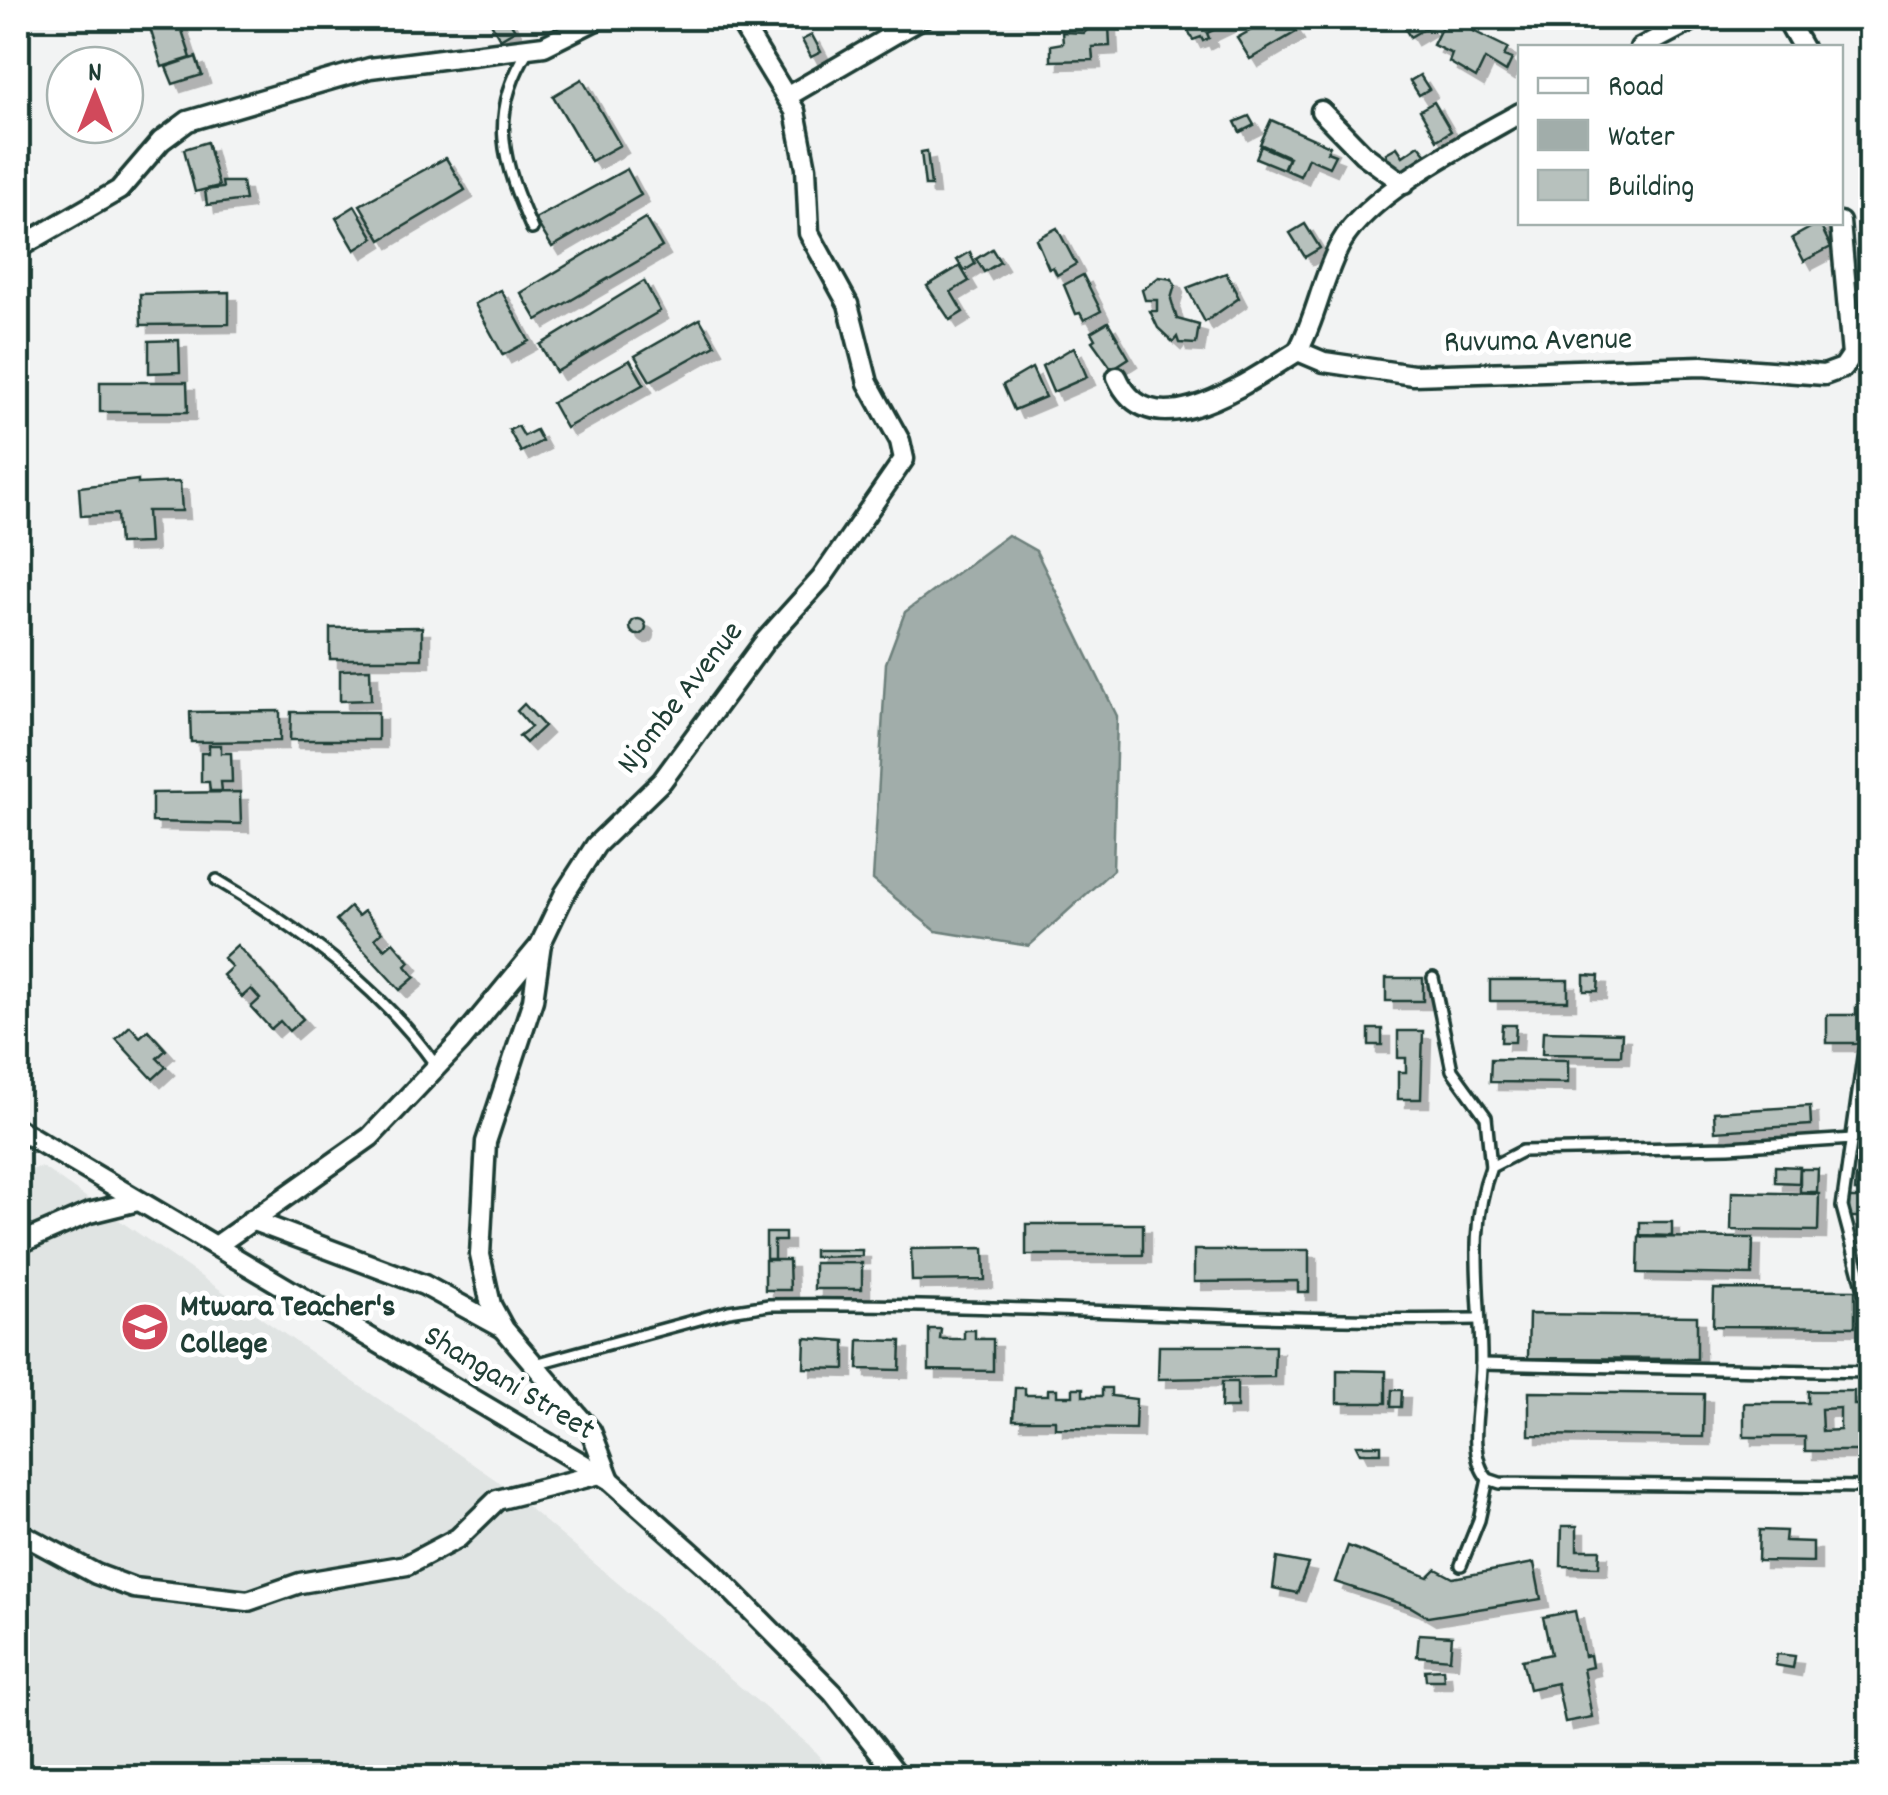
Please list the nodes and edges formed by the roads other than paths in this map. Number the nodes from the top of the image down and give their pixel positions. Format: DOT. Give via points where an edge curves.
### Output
graph roads {
  1 [pos="600,18"];
  2 [pos="738,18"];
  3 [pos="922,18"];
  4 [pos="1697,18"];
  5 [pos="1786,18"];
  6 [pos="1646,45"];
  7 [pos="1801,45"];
  8 [pos="529,50"];
  9 [pos="788,96"];
  10 [pos="1321,111"];
  11 [pos="1518,114"];
  12 [pos="1404,184"];
  13 [pos="1840,225"];
  14 [pos="532,229"];
  15 [pos="18,248"];
  16 [pos="1298,351"];
  17 [pos="1117,378"];
  18 [pos="217,880"];
  19 [pos="541,944"];
  20 [pos="18,945"];
  21 [pos="18,966"];
  22 [pos="1433,978"];
  23 [pos="1864,1050"];
  24 [pos="437,1067"];
  25 [pos="1856,1122"];
  26 [pos="1870,1125"];
  27 [pos="18,1129"];
  28 [pos="1853,1139"];
  29 [pos="1490,1167"];
  30 [pos="138,1202"];
  31 [pos="252,1220"];
  32 [pos="18,1244"];
  33 [pos="216,1246"];
  34 [pos="1870,1312"];
  35 [pos="1478,1319"];
  36 [pos="504,1328"];
  37 [pos="535,1364"];
  38 [pos="1481,1364"];
  39 [pos="1870,1372"];
  40 [pos="605,1477"];
  41 [pos="1488,1479"];
  42 [pos="1870,1487"];
  43 [pos="18,1532"];
  44 [pos="1461,1565"];
  45 [pos="900,1778"];
  1 -- 8 [label="street"];
  2 -- 9 [label="street, Njombe Avenue"];
  3 -- 9 [label="street"];
  4 -- 6 [label="street"];
  5 -- 7 [label="street"];
  8 -- 14 [label="lane" via="507,86 502,128"];
  8 -- 15 [label="street" via="370,68 188,122 118,190"];
  9 -- 19 [label="street, Njombe Avenue" via="806,168 810,233 848,304 868,384 904,460 662,781 596,845"];
  10 -- 12 [label="street"];
  11 -- 12 [label="street"];
  12 -- 16 [label="street" via="1355,223 1340,244"];
  13 -- 16 [label="street, Ruvuma Avenue" via="1852,355 1832,374 1702,366 1413,375"];
  16 -- 17 [label="street" via="1241,388 1173,410 1143,409"];
  18 -- 24 [label="lane" via="362,982"];
  19 -- 24 [label="street"];
  19 -- 36 [label="street, Njombe Avenue" via="533,1000 483,1155 480,1255 491,1305"];
  20 -- 21 [label="street"];
  22 -- 29 [label="lane" via="1452,1070 1486,1117"];
  23 -- 25 [label="lane"];
  24 -- 31 [label="street" via="370,1137"];
  25 -- 26 [label="lane"];
  25 -- 28 [label="lane"];
  27 -- 30 [label="street, Shangani Street"];
  28 -- 29 [label="lane" via="1522,1150"];
  28 -- 34 [label="lane" via="1842,1207"];
  29 -- 35 [label="lane" via="1475,1260"];
  30 -- 32 [label="street" via="89,1213"];
  30 -- 33 [label="street, Shangani Street"];
  31 -- 33 [label="street"];
  31 -- 36 [label="street" via="424,1285"];
  33 -- 40 [label="street, Shangani Street"];
  35 -- 37 [label="lane" via="769,1305"];
  35 -- 38 [label="lane"];
  36 -- 37 [label="street, Njombe Avenue"];
  37 -- 40 [label="street, Njombe Avenue" via="590,1431"];
  38 -- 39 [label="lane"];
  38 -- 41 [label="lane" via="1478,1461"];
  40 -- 43 [label="street" via="497,1500 458,1538 407,1565 248,1600 134,1588"];
  40 -- 45 [label="street, Shangani Street" via="710,1569 833,1694"];
  41 -- 42 [label="lane"];
  41 -- 44 [label="lane"];
}
